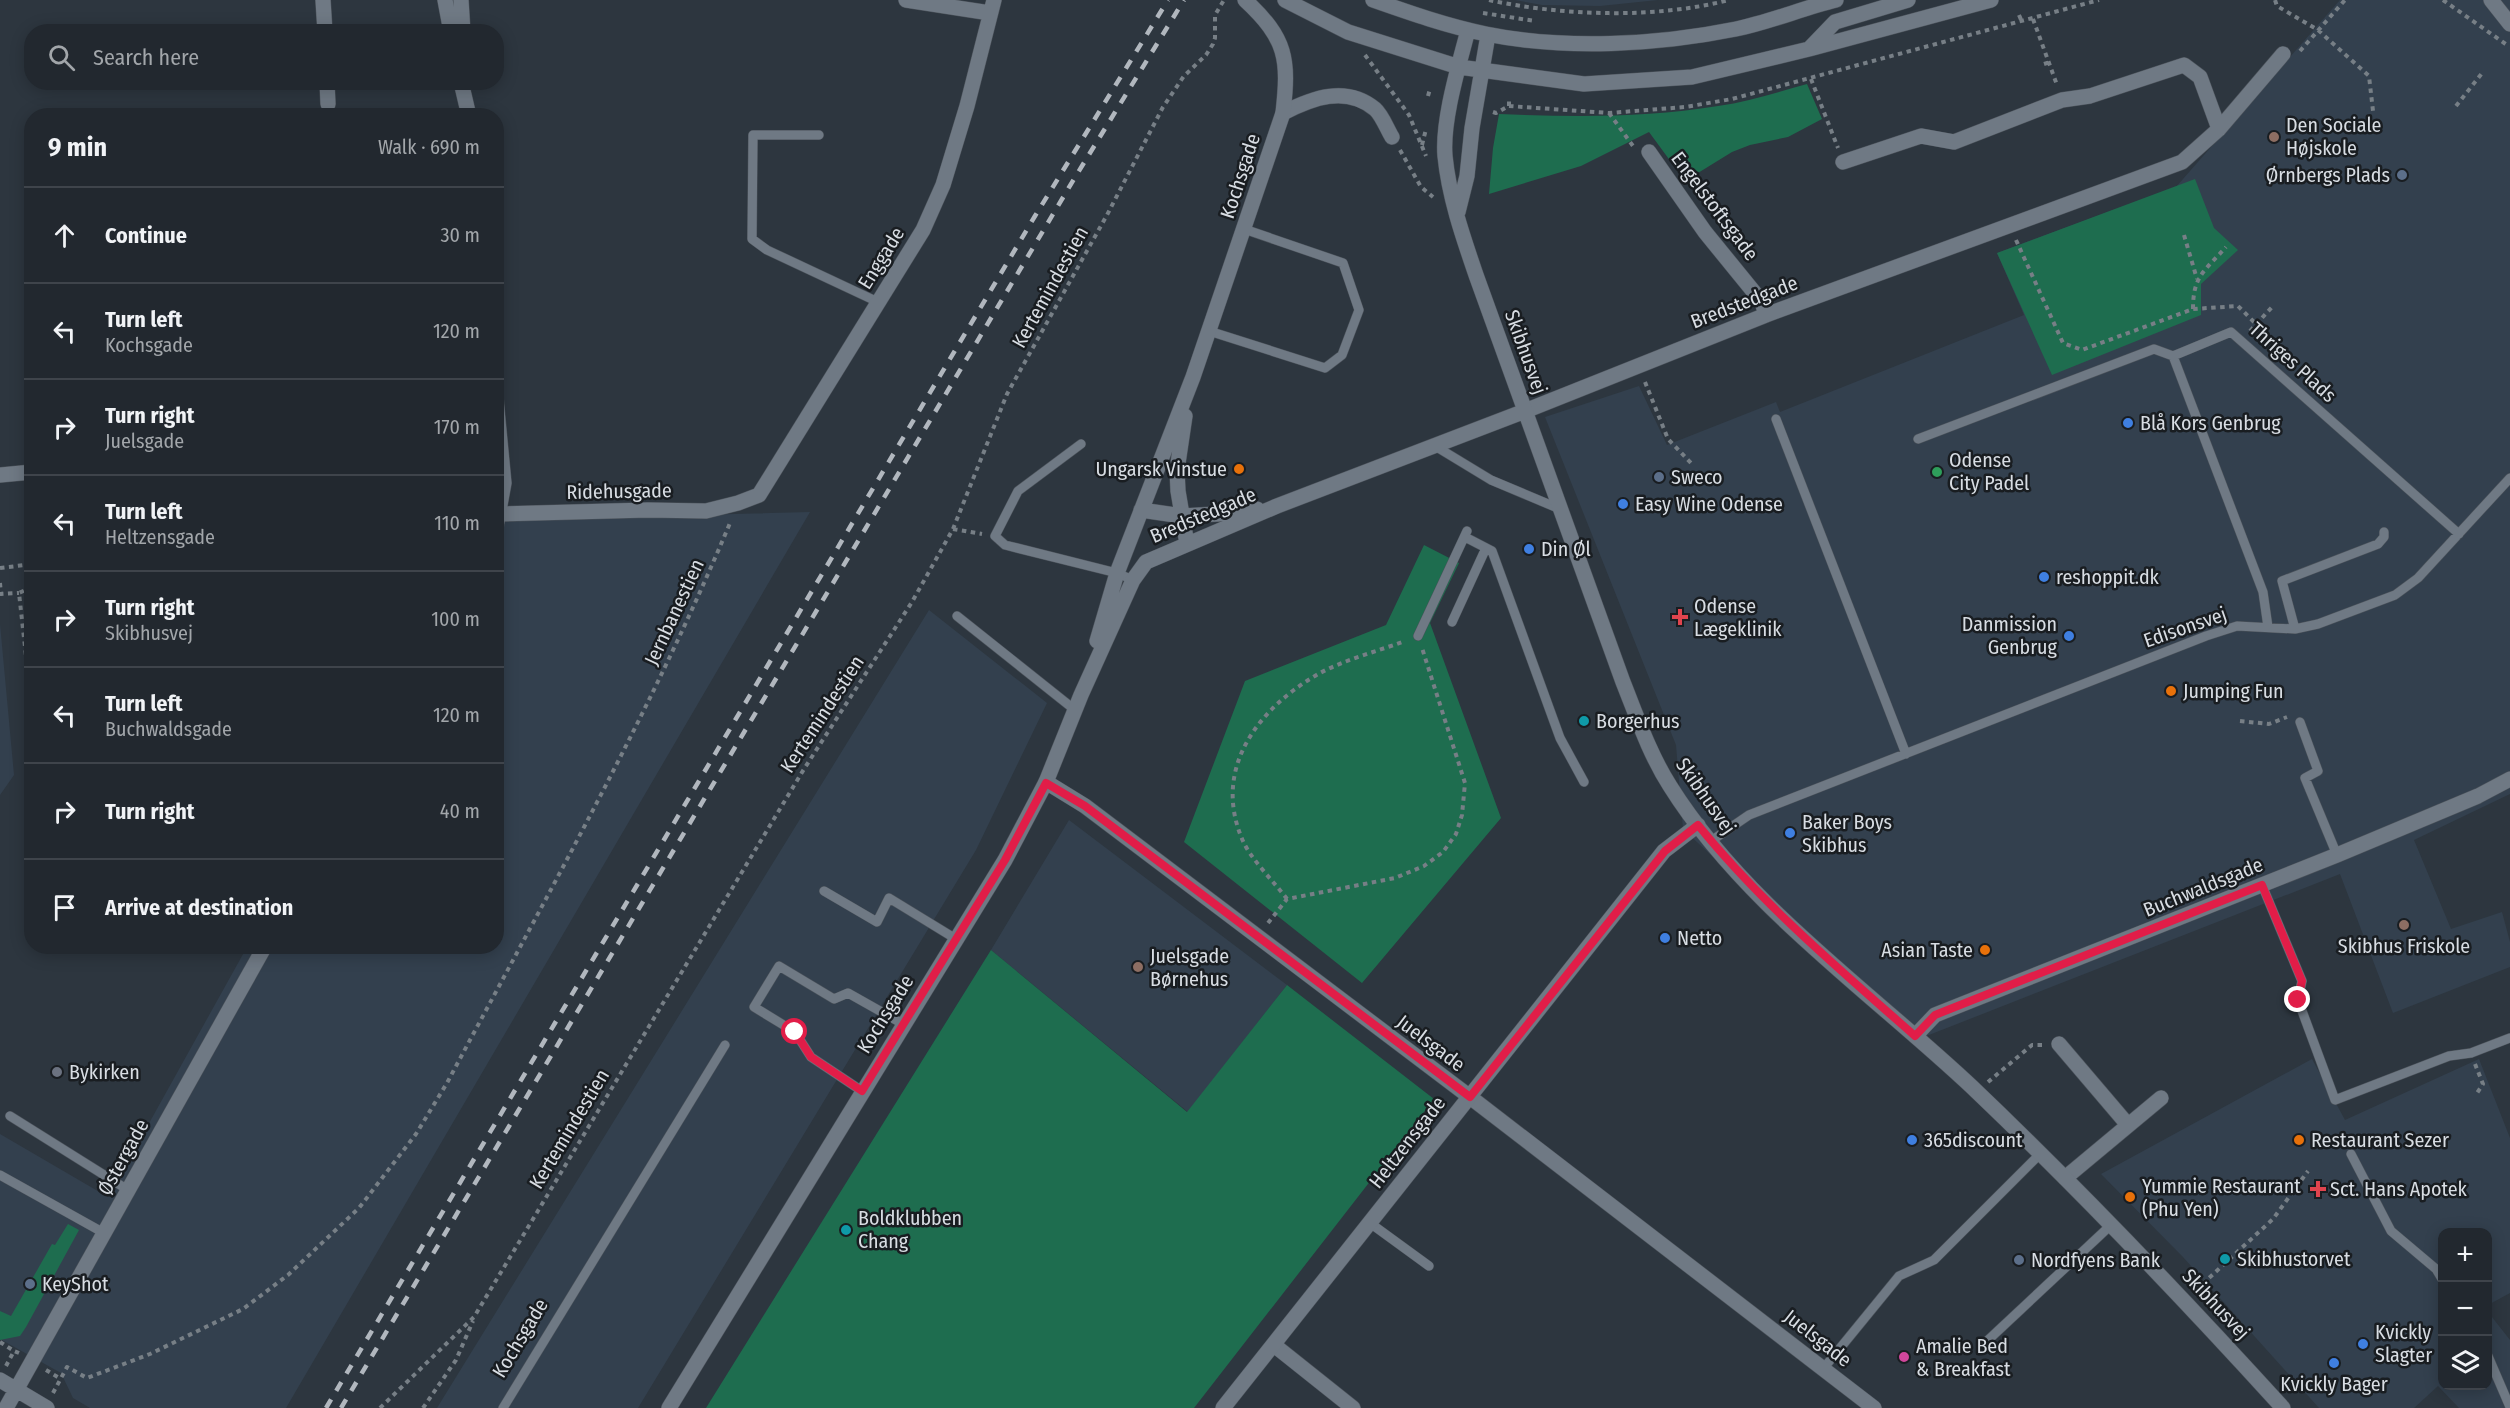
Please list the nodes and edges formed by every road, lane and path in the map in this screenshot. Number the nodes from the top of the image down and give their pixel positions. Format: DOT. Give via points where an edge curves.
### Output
graph roads {
  1 [pos="323,0"];
  2 [pos="445,0"];
  3 [pos="461,0"];
  4 [pos="906,0"];
  5 [pos="1224,0"];
  6 [pos="1245,0"];
  7 [pos="1285,0"];
  8 [pos="1373,0"];
  9 [pos="1489,0"];
  10 [pos="1729,0"];
  11 [pos="1836,0"];
  12 [pos="1908,0"];
  13 [pos="2099,0"];
  14 [pos="2275,0"];
  15 [pos="2344,0"];
  16 [pos="2443,0"];
  17 [pos="2491,0"];
  18 [pos="1985,1"];
  19 [pos="1949,5"];
  20 [pos="992,6"];
  21 [pos="2019,15"];
  22 [pos="2033,18"];
  23 [pos="2022,22"];
  24 [pos="324,24"];
  25 [pos="450,24"];
  26 [pos="462,24"];
  27 [pos="2510,24"];
  28 [pos="1468,30"];
  29 [pos="2318,30"];
  30 [pos="1488,35"];
  31 [pos="2507,44"];
  32 [pos="1809,50"];
  33 [pos="2283,54"];
  34 [pos="1365,55"];
  35 [pos="2050,62"];
  36 [pos="2044,64"];
  37 [pos="1459,66"];
  38 [pos="2053,69"];
  39 [pos="1482,71"];
  40 [pos="2483,72"];
  41 [pos="1811,79"];
  42 [pos="1430,89"];
  43 [pos="327,90"];
  44 [pos="463,90"];
  45 [pos="1428,96"];
  46 [pos="328,104"];
  47 [pos="2456,106"];
  48 [pos="467,108"];
  49 [pos="2373,111"];
  50 [pos="1493,112"];
  51 [pos="1283,113"];
  52 [pos="1609,113"];
  53 [pos="2219,129"];
  54 [pos="819,135"];
  55 [pos="1392,137"];
  56 [pos="1649,152"];
  57 [pos="1840,155"];
  58 [pos="1426,157"];
  59 [pos="1457,217"];
  60 [pos="2009,226"];
  61 [pos="1244,229"];
  62 [pos="2184,235"];
  63 [pos="2226,247"];
  64 [pos="2197,280"];
  65 [pos="878,302"];
  66 [pos="2272,307"];
  67 [pos="2193,309"];
  68 [pos="1766,315"];
  69 [pos="2256,324"];
  70 [pos="1209,331"];
  71 [pos="2241,341"];
  72 [pos="2173,356"];
  73 [pos="1193,377"];
  74 [pos="1649,391"];
  75 [pos="1525,411"];
  76 [pos="1776,419"];
  77 [pos="1918,439"];
  78 [pos="1081,444"];
  79 [pos="1436,446"];
  80 [pos="1691,463"];
  81 [pos="24,473"];
  82 [pos="0,475"];
  83 [pos="2510,478"];
  84 [pos="738,503"];
  85 [pos="1277,506"];
  86 [pos="1560,509"];
  87 [pos="1141,510"];
  88 [pos="1182,516"];
  89 [pos="504,520"];
  90 [pos="953,529"];
  91 [pos="2384,532"];
  92 [pos="2459,534"];
  93 [pos="995,536"];
  94 [pos="1187,544"];
  95 [pos="1127,546"];
  96 [pos="1486,548"];
  97 [pos="1146,562"];
  98 [pos="24,565"];
  99 [pos="0,568"];
  100 [pos="1117,573"];
  101 [pos="1133,580"];
  102 [pos="0,583"];
  103 [pos="24,591"];
  104 [pos="19,593"];
  105 [pos="0,594"];
  106 [pos="957,616"];
  107 [pos="1452,622"];
  108 [pos="2268,627"];
  109 [pos="2295,629"];
  110 [pos="1418,636"];
  111 [pos="24,638"];
  112 [pos="1081,695"];
  113 [pos="1075,710"];
  114 [pos="2288,717"];
  115 [pos="2240,721"];
  116 [pos="2300,722"];
  117 [pos="1906,754"];
  118 [pos="2510,779"];
  119 [pos="1584,782"];
  120 [pos="1046,783"];
  121 [pos="1698,825"];
  122 [pos="1711,841"];
  123 [pos="2337,855"];
  124 [pos="2262,885"];
  125 [pos="824,891"];
  126 [pos="1287,899"];
  127 [pos="1256,938"];
  128 [pos="956,939"];
  129 [pos="261,954"];
  130 [pos="903,1024"];
  131 [pos="1915,1036"];
  132 [pos="2510,1038"];
  133 [pos="2059,1044"];
  134 [pos="725,1045"];
  135 [pos="2471,1053"];
  136 [pos="862,1091"];
  137 [pos="1976,1092"];
  138 [pos="2477,1093"];
  139 [pos="1470,1097"];
  140 [pos="2161,1098"];
  141 [pos="10,1116"];
  142 [pos="2128,1125"];
  143 [pos="2041,1153"];
  144 [pos="2351,1154"];
  145 [pos="2308,1171"];
  146 [pos="0,1175"];
  147 [pos="2065,1178"];
  148 [pos="128,1190"];
  149 [pos="1370,1223"];
  150 [pos="2112,1225"];
  151 [pos="104,1233"];
  152 [pos="1429,1266"];
  153 [pos="2438,1272"];
  154 [pos="2185,1300"];
  155 [pos="474,1317"];
  156 [pos="0,1342"];
  157 [pos="1986,1342"];
  158 [pos="1274,1345"];
  159 [pos="14,1351"];
  160 [pos="2492,1367"];
  161 [pos="1823,1369"];
  162 [pos="61,1379"];
  163 [pos="0,1380"];
  164 [pos="17,1389"];
  165 [pos="2510,1407"];
  166 [pos="6,1408"];
  167 [pos="47,1408"];
  168 [pos="380,1408"];
  169 [pos="423,1408"];
  170 [pos="502,1408"];
  171 [pos="669,1408"];
  172 [pos="1223,1408"];
  173 [pos="1353,1408"];
  174 [pos="1874,1408"];
  175 [pos="2283,1408"];
  1 -- 24 [label="street"];
  2 -- 25 [label="street"];
  3 -- 26 [label="street"];
  4 -- 20 [label="street"];
  5 -- 90 [label="path, Kertemindestien" via="1215,15 1215,38 1210,50 1184,76 1163,108 1007,394"];
  6 -- 51 [label="street, Kochsgade" via="1271,28 1282,51 1287,76"];
  7 -- 37 [label="street" via="1348,32"];
  8 -- 28 [label="street"];
  9 -- 10 [label="path" via="1521,7 1600,13 1676,9"];
  11 -- 30 [label="street" via="1739,28 1686,38 1635,43"];
  12 -- 32 [label="street" via="1835,22"];
  13 -- 22 [label="path"];
  14 -- 29 [label="path" via="2277,6"];
  15 -- 29 [label="path"];
  16 -- 31 [label="path"];
  17 -- 27 [label="street"];
  18 -- 19 [label="street"];
  19 -- 32 [label="street"];
  20 -- 65 [label="street, Enggade" via="943,185 923,230"];
  21 -- 23 [label="path"];
  22 -- 23 [label="path"];
  22 -- 35 [label="path"];
  23 -- 41 [label="path"];
  28 -- 30 [label="street"];
  28 -- 37 [label="street, Skibhusvej"];
  29 -- 33 [label="path" via="2296,56"];
  29 -- 49 [label="path" via="2369,76"];
  30 -- 39 [label="street"];
  32 -- 39 [label="street" via="1692,77 1584,84"];
  33 -- 53 [label="street, Bredstedgade"];
  34 -- 58 [label="path" via="1409,115"];
  35 -- 36 [label="path"];
  35 -- 38 [label="path"];
  37 -- 39 [label="street"];
  37 -- 59 [label="street, Skibhusvej" via="1450,102 1445,154"];
  39 -- 59 [label="street"];
  40 -- 47 [label="path"];
  41 -- 52 [label="path" via="1685,107"];
  41 -- 57 [label="path"];
  42 -- 45 [label="path"];
  43 -- 46 [label="street"];
  44 -- 48 [label="street"];
  50 -- 52 [label="path" via="1509,104"];
  51 -- 55 [label="street" via="1308,100 1334,95 1355,98 1376,110"];
  51 -- 61 [label="street, Kochsgade"];
  52 -- 56 [label="path" via="1630,145"];
  53 -- 57 [label="street" via="2200,77 2184,65 2090,96 2062,100 1954,142 1921,136"];
  53 -- 60 [label="street, Bredstedgade" via="2182,162"];
  54 -- 65 [label="lane" via="753,135 752,239 767,250"];
  55 -- 59 [label="path" via="1421,187"];
  56 -- 68 [label="street, Engelstoftsgade" via="1705,232 1762,302"];
  59 -- 75 [label="street, Skibhusvej"];
  60 -- 67 [label="path" via="2063,344 2071,348 2082,350"];
  60 -- 68 [label="street, Bredstedgade"];
  61 -- 70 [label="street, Kochsgade"];
  61 -- 70 [label="lane" via="1343,263 1359,310 1342,355 1325,368"];
  62 -- 64 [label="path"];
  63 -- 64 [label="path"];
  64 -- 67 [label="path" via="2193,287"];
  65 -- 84 [label="street, Enggade" via="759,495"];
  66 -- 69 [label="path"];
  67 -- 69 [label="path" via="2238,306"];
  68 -- 75 [label="street, Bredstedgade"];
  69 -- 71 [label="path"];
  70 -- 73 [label="street, Kochsgade"];
  71 -- 72 [label="lane, Thriges Plads" via="2231,332"];
  71 -- 92 [label="lane, Thriges Plads"];
  72 -- 77 [label="lane" via="2154,349"];
  72 -- 108 [label="lane" via="2263,592"];
  73 -- 87 [label="street, Kochsgade"];
  73 -- 88 [label="street, Kochsgade" via="1177,470"];
  74 -- 80 [label="path" via="1668,439"];
  75 -- 79 [label="street, Bredstedgade"];
  75 -- 86 [label="street, Skibhusvej"];
  76 -- 117 [label="lane"];
  78 -- 93 [label="lane" via="1018,491"];
  79 -- 85 [label="street, Bredstedgade"];
  79 -- 86 [label="lane" via="1489,484"];
  81 -- 82 [label="street"];
  83 -- 92 [label="lane, Edisonsvej"];
  84 -- 89 [label="street, Ridehusgade" via="706,511 648,510"];
  84 -- 162 [label="path, Jernbanestien" via="694,609 633,732 447,1083 416,1134 359,1208 288,1275 243,1309 87,1378 67,1368"];
  85 -- 88 [label="street, Bredstedgade"];
  85 -- 94 [label="street, Bredstedgade"];
  86 -- 121 [label="street, Skibhusvej" via="1643,733 1669,786"];
  87 -- 88 [label="street, Bredstedgade"];
  87 -- 95 [label="street, Kochsgade"];
  88 -- 94 [label="street, Kochsgade"];
  90 -- 93 [label="path"];
  90 -- 155 [label="path, Kertemindestien"];
  91 -- 109 [label="lane" via="2378,544 2282,582"];
  92 -- 109 [label="lane, Edisonsvej" via="2418,578 2395,595"];
  93 -- 100 [label="lane" via="1005,545"];
  94 -- 97 [label="street, Bredstedgade"];
  95 -- 97 [label="street"];
  95 -- 100 [label="street, Kochsgade"];
  96 -- 107 [label="lane"];
  96 -- 110 [label="lane" via="1466,534"];
  96 -- 119 [label="lane" via="1492,551 1560,738"];
  97 -- 101 [label="street, Kochsgade"];
  98 -- 99 [label="path"];
  100 -- 101 [label="lane"];
  100 -- 112 [label="street, Kochsgade"];
  101 -- 112 [label="street, Kochsgade"];
  102 -- 105 [label="path"];
  103 -- 104 [label="path"];
  104 -- 105 [label="path"];
  104 -- 111 [label="path"];
  106 -- 113 [label="lane"];
  108 -- 109 [label="lane, Edisonsvej"];
  108 -- 117 [label="lane, Edisonsvej" via="2237,626 2206,636"];
  110 -- 126 [label="path" via="1321,673 1273,705 1242,746 1233,781 1232,810 1243,843"];
  110 -- 126 [label="path" via="1465,783 1456,834 1443,852 1424,866 1395,878"];
  112 -- 113 [label="street, Kochsgade"];
  113 -- 120 [label="street, Kochsgade"];
  114 -- 115 [label="path" via="2269,724"];
  116 -- 123 [label="lane" via="2318,771 2306,778"];
  117 -- 122 [label="lane, Edisonsvej" via="1749,815"];
  118 -- 123 [label="street, Buchwaldsgade"];
  120 -- 127 [label="street, Juelsgade" via="1085,806"];
  120 -- 128 [label="street, Kochsgade"];
  121 -- 122 [label="street, Skibhusvej"];
  121 -- 139 [label="street, Heltzensgade" via="1665,851"];
  122 -- 131 [label="street, Skibhusvej" via="1795,930"];
  123 -- 124 [label="street, Buchwaldsgade"];
  124 -- 131 [label="street, Buchwaldsgade" via="1935,1015"];
  124 -- 135 [label="lane" via="2302,981 2298,1000 2335,1100 2449,1056"];
  125 -- 128 [label="lane" via="877,922 889,898"];
  126 -- 127 [label="path"];
  127 -- 139 [label="street, Juelsgade"];
  128 -- 130 [label="street, Kochsgade"];
  129 -- 148 [label="street, Østergade"];
  130 -- 136 [label="street, Kochsgade"];
  130 -- 136 [label="lane" via="848,993 834,999 779,966 754,1007 795,1032 811,1057"];
  131 -- 137 [label="street, Skibhusvej"];
  132 -- 135 [label="lane"];
  133 -- 137 [label="path" via="2032,1045"];
  133 -- 142 [label="street"];
  134 -- 170 [label="lane, Kochsgade"];
  135 -- 138 [label="path" via="2483,1084"];
  136 -- 171 [label="street, Kochsgade"];
  137 -- 143 [label="street, Skibhusvej"];
  139 -- 149 [label="street, Heltzensgade"];
  139 -- 161 [label="street, Juelsgade"];
  140 -- 142 [label="street"];
  141 -- 148 [label="lane"];
  142 -- 147 [label="street"];
  143 -- 147 [label="street, Skibhusvej"];
  143 -- 161 [label="lane" via="1934,1260 1899,1276"];
  144 -- 153 [label="lane" via="2391,1231"];
  145 -- 154 [label="path" via="2273,1219"];
  146 -- 151 [label="lane"];
  147 -- 150 [label="street, Skibhusvej"];
  148 -- 151 [label="street, Østergade"];
  149 -- 152 [label="lane"];
  149 -- 158 [label="street, Heltzensgade"];
  150 -- 154 [label="street, Skibhusvej"];
  150 -- 157 [label="lane"];
  151 -- 164 [label="street, Østergade"];
  154 -- 175 [label="street, Skibhusvej"];
  155 -- 168 [label="path, Kertemindestien"];
  155 -- 169 [label="path" via="456,1360"];
  156 -- 159 [label="path"];
  158 -- 172 [label="street, Heltzensgade"];
  158 -- 173 [label="street"];
  160 -- 165 [label="lane"];
  161 -- 174 [label="street, Juelsgade"];
  163 -- 164 [label="street"];
  164 -- 166 [label="street, Østergade"];
  164 -- 167 [label="street"];
}
